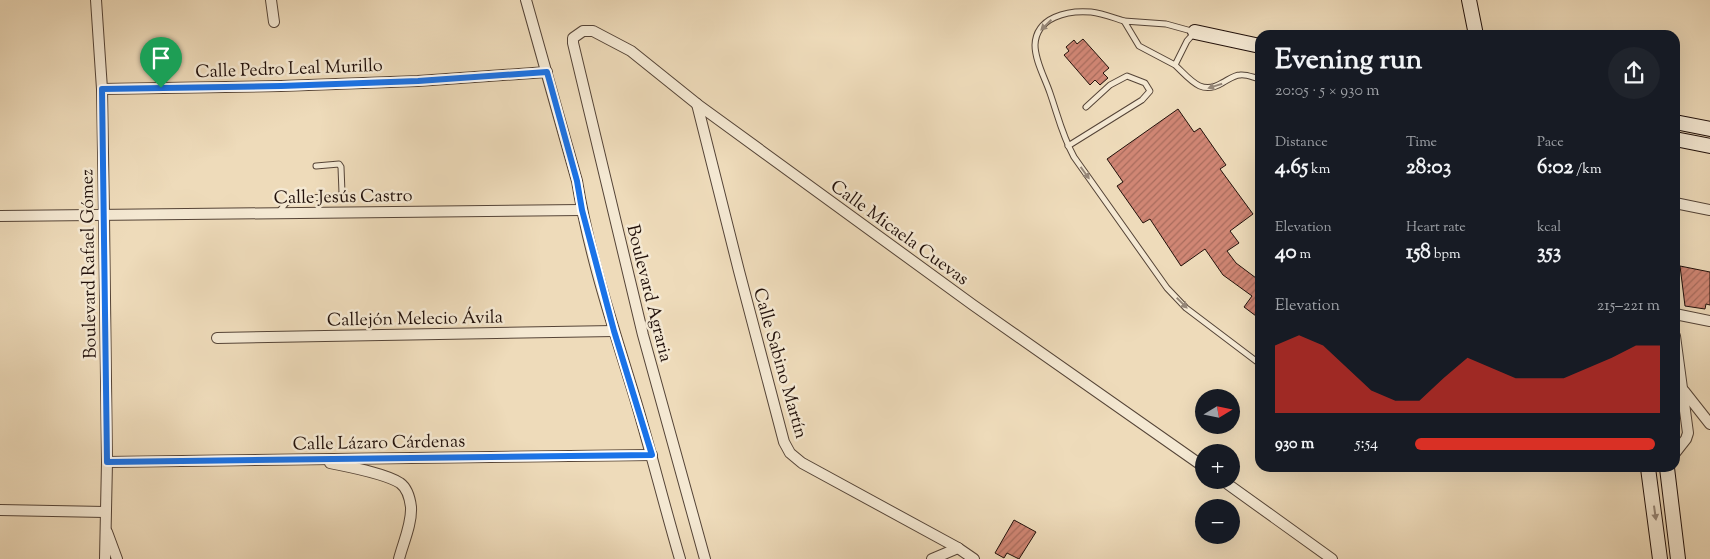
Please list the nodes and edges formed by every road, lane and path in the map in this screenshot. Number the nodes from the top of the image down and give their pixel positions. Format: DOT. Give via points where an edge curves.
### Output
graph roads {
  1 [pos="96,0"];
  2 [pos="271,0"];
  3 [pos="526,0"];
  4 [pos="1470,0"];
  5 [pos="1124,21"];
  6 [pos="274,22"];
  7 [pos="1475,30"];
  8 [pos="1195,32"];
  9 [pos="577,34"];
  10 [pos="1255,45"];
  11 [pos="1176,65"];
  12 [pos="547,72"];
  13 [pos="1255,78"];
  14 [pos="102,89"];
  15 [pos="697,104"];
  16 [pos="1086,107"];
  17 [pos="1680,123"];
  18 [pos="1710,129"];
  19 [pos="1680,140"];
  20 [pos="1068,146"];
  21 [pos="1710,146"];
  22 [pos="316,166"];
  23 [pos="1680,204"];
  24 [pos="582,210"];
  25 [pos="1710,210"];
  26 [pos="277,213"];
  27 [pos="0,216"];
  28 [pos="104,216"];
  29 [pos="1680,315"];
  30 [pos="1710,321"];
  31 [pos="614,331"];
  32 [pos="217,338"];
  33 [pos="1255,360"];
  34 [pos="1680,366"];
  35 [pos="1684,390"];
  36 [pos="1710,424"];
  37 [pos="1680,447"];
  38 [pos="652,455"];
  39 [pos="315,459"];
  40 [pos="1195,461"];
  41 [pos="107,462"];
  42 [pos="1649,472"];
  43 [pos="1667,472"];
  44 [pos="1235,489"];
  45 [pos="0,510"];
  46 [pos="105,512"];
  47 [pos="105,527"];
  48 [pos="958,548"];
  49 [pos="105,559"];
  50 [pos="117,559"];
  51 [pos="399,559"];
  52 [pos="680,559"];
  53 [pos="705,559"];
  54 [pos="932,559"];
  55 [pos="974,559"];
  56 [pos="1332,559"];
  57 [pos="1660,559"];
  58 [pos="1678,559"];
  1 -- 14 [label="street, Boulevard Rafael Gómez"];
  2 -- 6 [label="street"];
  3 -- 12 [label="street"];
  4 -- 7 [label="street"];
  5 -- 8 [label="lane" via="1166,24"];
  5 -- 11 [label="lane" via="1139,46"];
  5 -- 20 [label="lane, one-way" via="1092,12 1072,12 1046,22 1040,30 1035,45 1038,60"];
  8 -- 10 [label="street"];
  8 -- 11 [label="lane"];
  9 -- 15 [label="street, Calle Micaela Cuevas" via="593,31 631,51"];
  9 -- 53 [label="street, Boulevard Agraria" via="573,44 643,336"];
  13 -- 11 [label="lane, one-way" via="1241,74 1216,87 1203,88"];
  12 -- 14 [label="street, Calle Pedro Leal Murillo" via="418,81"];
  12 -- 24 [label="street"];
  14 -- 28 [label="street, Boulevard Rafael Gómez"];
  15 -- 40 [label="street, Calle Micaela Cuevas"];
  15 -- 48 [label="street, Calle Sabino Martín" via="738,272 784,442 790,453 802,463"];
  16 -- 20 [label="lane" via="1110,85 1126,76 1145,83 1150,91 1142,100"];
  17 -- 18 [label="street"];
  19 -- 21 [label="street"];
  20 -- 33 [label="lane, one-way" via="1167,288 1186,308"];
  22 -- 26 [label="lane" via="339,164 342,193 339,196 296,199 286,203"];
  23 -- 25 [label="street"];
  24 -- 26 [label="street, Calle Jesús Castro"];
  24 -- 31 [label="street"];
  26 -- 28 [label="street, Calle Jesús Castro"];
  27 -- 28 [label="street, Calle Jesús Castro"];
  28 -- 41 [label="street, Boulevard Rafael Gómez"];
  29 -- 30 [label="street"];
  31 -- 32 [label="street, Callejón Melecio Ávila"];
  31 -- 38 [label="street"];
  34 -- 35 [label="street"];
  35 -- 36 [label="street"];
  35 -- 37 [label="street" via="1688,433"];
  38 -- 39 [label="street, Calle Lázaro Cárdenas"];
  38 -- 52 [label="street"];
  39 -- 41 [label="street, Calle Lázaro Cárdenas"];
  39 -- 51 [label="street" via="388,477 401,484 408,494 411,508"];
  41 -- 46 [label="street, Boulevard Rafael Gómez"];
  42 -- 57 [label="street, one-way"];
  43 -- 58 [label="street"];
  44 -- 56 [label="street"];
  45 -- 46 [label="street"];
  46 -- 47 [label="street, Boulevard Rafael Gómez"];
  47 -- 49 [label="street, Boulevard Rafael Gómez"];
  47 -- 50 [label="street, Boulevard Rafael Gómez"];
  48 -- 54 [label="street"];
  48 -- 55 [label="street, Calle Sabino Martín"];
}
